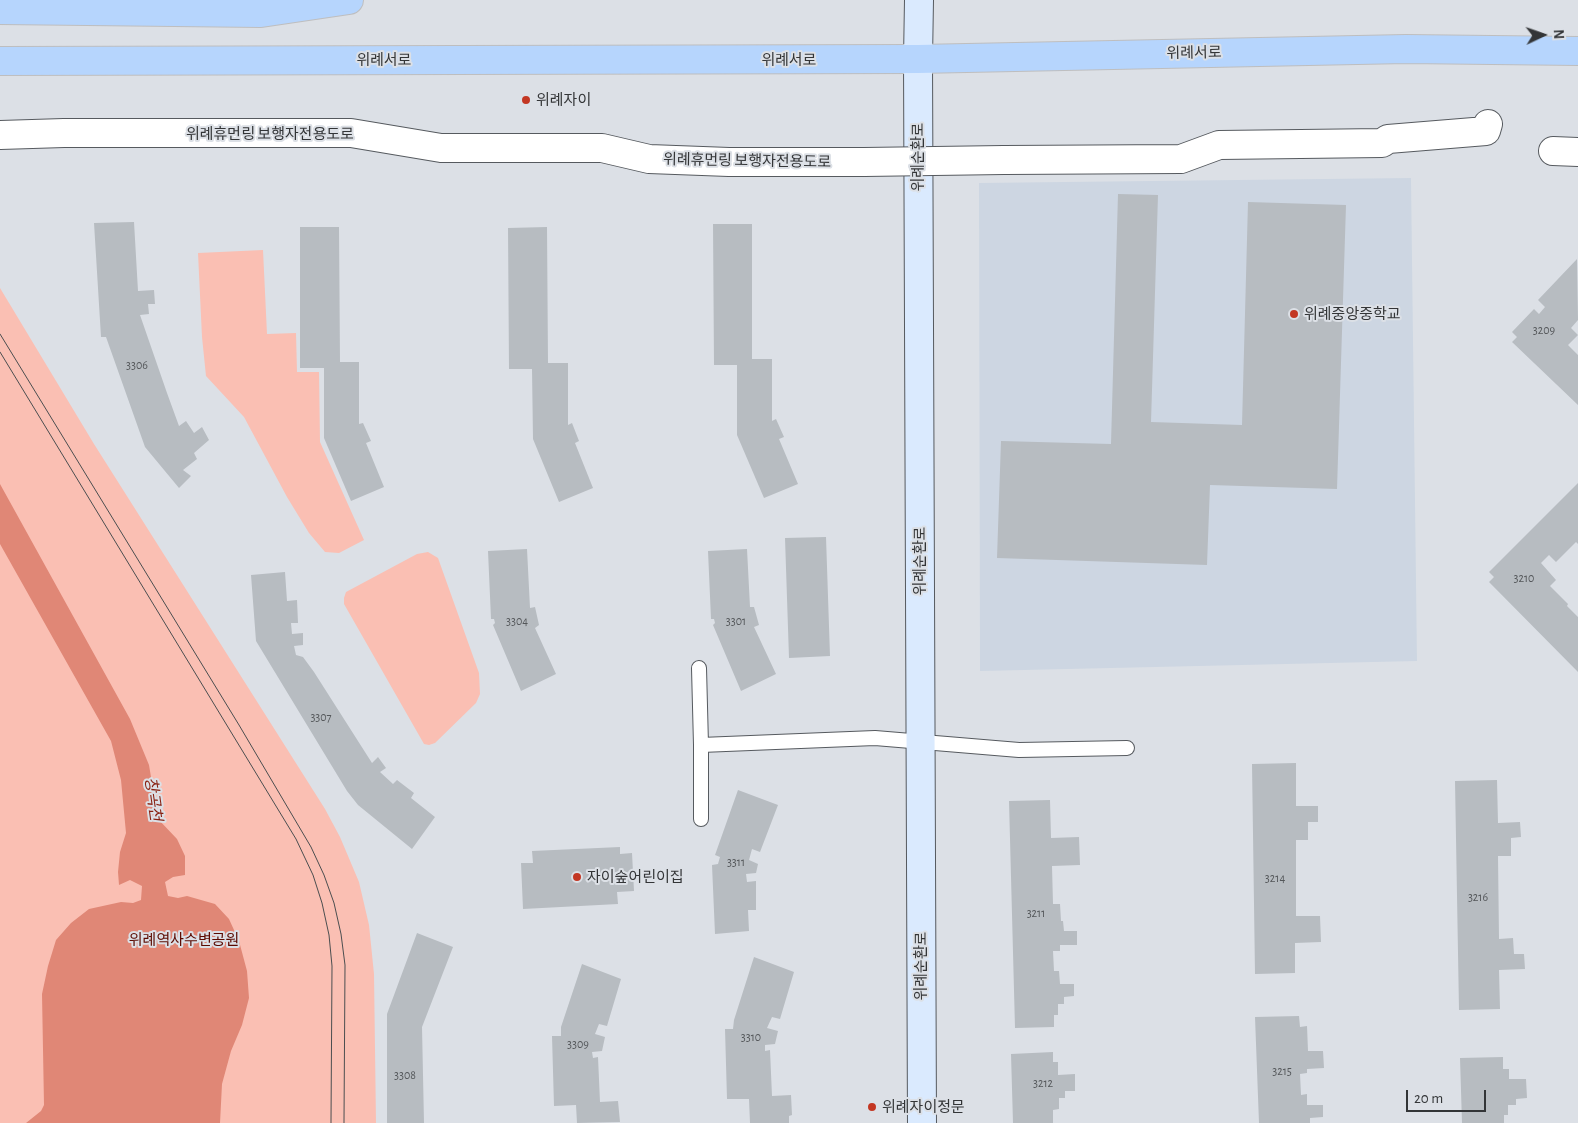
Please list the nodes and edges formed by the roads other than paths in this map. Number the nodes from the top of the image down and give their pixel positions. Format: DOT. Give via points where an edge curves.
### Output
graph roads {
  1 [pos="349,0"];
  2 [pos="919,0"];
  3 [pos="0,10"];
  4 [pos="1578,51"];
  5 [pos="918,59"];
  6 [pos="0,61"];
  7 [pos="1488,124"];
  8 [pos="0,135"];
  9 [pos="699,668"];
  10 [pos="920,741"];
  11 [pos="701,745"];
  12 [pos="1127,748"];
  13 [pos="701,819"];
  14 [pos="922,1123"];
  1 -- 3 [label="main road" via="262,13"];
  2 -- 5 [label="street, 위례순환로"];
  4 -- 5 [label="main road, 위례서로" via="1406,49"];
  5 -- 6 [label="main road, 위례서로"];
  5 -- 10 [label="street, 위례순환로"];
  7 -- 8 [label="street, 위례휴먼링 보행자전용도로, bridge" via="1486,131 1388,138 1382,144 1219,145 1181,159 864,162 649,159 602,148 441,148 351,133"];
  9 -- 11 [label="lane"];
  10 -- 11 [label="lane" via="875,738"];
  10 -- 12 [label="lane" via="1019,750"];
  10 -- 14 [label="street, 위례순환로"];
  11 -- 13 [label="lane"];
}
